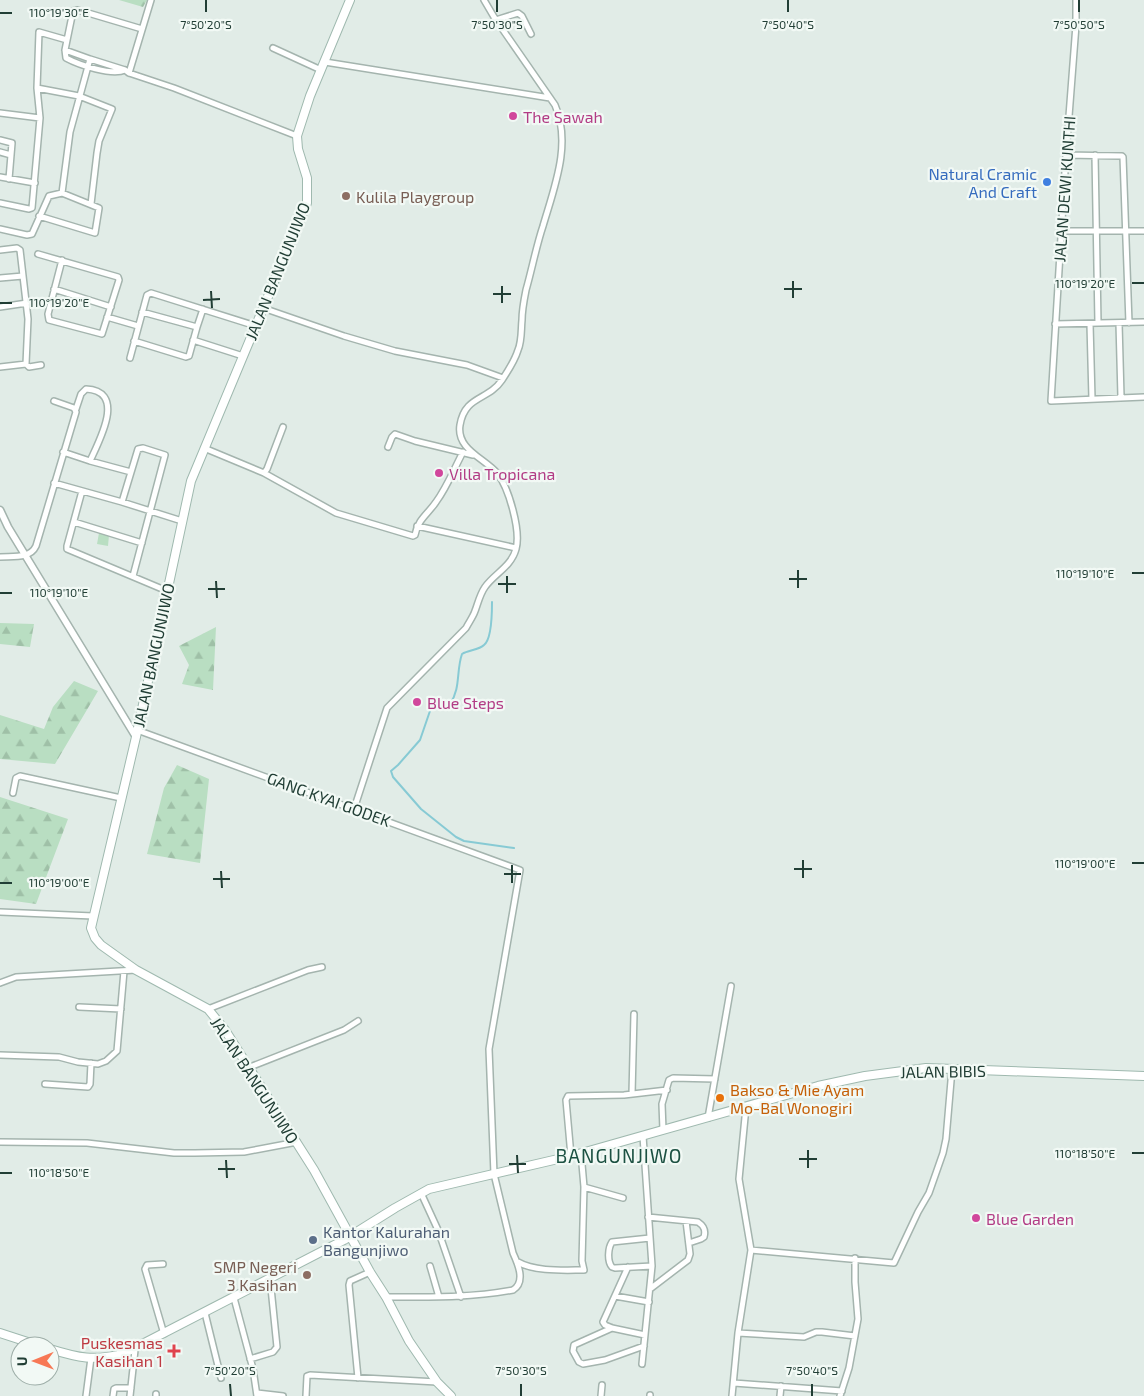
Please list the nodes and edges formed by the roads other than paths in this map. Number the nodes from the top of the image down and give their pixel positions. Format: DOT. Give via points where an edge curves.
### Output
graph roads {
  1 [pos="151,0"];
  2 [pos="350,0"];
  3 [pos="484,0"];
  4 [pos="1076,0"];
  5 [pos="496,20"];
  6 [pos="142,29"];
  7 [pos="531,34"];
  8 [pos="67,40"];
  9 [pos="273,48"];
  10 [pos="65,50"];
  11 [pos="90,59"];
  12 [pos="325,62"];
  13 [pos="88,67"];
  14 [pos="321,70"];
  15 [pos="127,71"];
  16 [pos="37,88"];
  17 [pos="79,96"];
  18 [pos="550,98"];
  19 [pos="0,113"];
  20 [pos="40,118"];
  21 [pos="297,136"];
  22 [pos="0,140"];
  23 [pos="0,152"];
  24 [pos="11,155"];
  25 [pos="1066,155"];
  26 [pos="1095,155"];
  27 [pos="0,177"];
  28 [pos="9,178"];
  29 [pos="34,183"];
  30 [pos="62,193"];
  31 [pos="0,202"];
  32 [pos="91,204"];
  33 [pos="39,216"];
  34 [pos="0,229"];
  35 [pos="1125,230"];
  36 [pos="1144,230"];
  37 [pos="1061,231"];
  38 [pos="1095,231"];
  39 [pos="0,250"];
  40 [pos="38,254"];
  41 [pos="62,260"];
  42 [pos="23,276"];
  43 [pos="0,278"];
  44 [pos="54,290"];
  45 [pos="27,303"];
  46 [pos="0,306"];
  47 [pos="111,307"];
  48 [pos="263,308"];
  49 [pos="203,309"];
  50 [pos="142,312"];
  51 [pos="107,317"];
  52 [pos="1144,322"];
  53 [pos="1098,323"];
  54 [pos="1119,323"];
  55 [pos="1129,323"];
  56 [pos="1055,324"];
  57 [pos="1090,324"];
  58 [pos="138,326"];
  59 [pos="256,326"];
  60 [pos="197,327"];
  61 [pos="193,340"];
  62 [pos="134,341"];
  63 [pos="243,356"];
  64 [pos="130,358"];
  65 [pos="26,364"];
  66 [pos="41,365"];
  67 [pos="0,367"];
  68 [pos="503,378"];
  69 [pos="1121,397"];
  70 [pos="1144,397"];
  71 [pos="1092,399"];
  72 [pos="54,400"];
  73 [pos="76,409"];
  74 [pos="284,427"];
  75 [pos="388,447"];
  76 [pos="204,448"];
  77 [pos="63,452"];
  78 [pos="463,452"];
  79 [pos="474,455"];
  80 [pos="90,461"];
  81 [pos="131,472"];
  82 [pos="264,473"];
  83 [pos="54,483"];
  84 [pos="82,491"];
  85 [pos="122,502"];
  86 [pos="0,510"];
  87 [pos="152,511"];
  88 [pos="182,521"];
  89 [pos="74,522"];
  90 [pos="417,526"];
  91 [pos="142,543"];
  92 [pos="516,548"];
  93 [pos="27,555"];
  94 [pos="0,557"];
  95 [pos="133,576"];
  96 [pos="167,591"];
  97 [pos="137,734"];
  98 [pos="13,793"];
  99 [pos="121,798"];
  100 [pos="354,809"];
  101 [pos="0,912"];
  102 [pos="93,916"];
  103 [pos="322,968"];
  104 [pos="136,970"];
  105 [pos="124,971"];
  106 [pos="0,983"];
  107 [pos="731,986"];
  108 [pos="79,1007"];
  109 [pos="121,1009"];
  110 [pos="208,1009"];
  111 [pos="634,1014"];
  112 [pos="358,1021"];
  113 [pos="0,1055"];
  114 [pos="91,1063"];
  115 [pos="250,1067"];
  116 [pos="952,1069"];
  117 [pos="1144,1076"];
  118 [pos="715,1079"];
  119 [pos="44,1084"];
  120 [pos="667,1090"];
  121 [pos="632,1094"];
  122 [pos="746,1107"];
  123 [pos="708,1118"];
  124 [pos="663,1130"];
  125 [pos="642,1136"];
  126 [pos="0,1142"];
  127 [pos="297,1142"];
  128 [pos="581,1153"];
  129 [pos="571,1156"];
  130 [pos="494,1174"];
  131 [pos="584,1187"];
  132 [pos="421,1193"];
  133 [pos="623,1198"];
  134 [pos="648,1217"];
  135 [pos="686,1221"];
  136 [pos="351,1236"];
  137 [pos="650,1238"];
  138 [pos="689,1243"];
  139 [pos="751,1250"];
  140 [pos="856,1258"];
  141 [pos="518,1262"];
  142 [pos="163,1264"];
  143 [pos="430,1266"];
  144 [pos="652,1266"];
  145 [pos="628,1267"];
  146 [pos="370,1272"];
  147 [pos="270,1278"];
  148 [pos="650,1289"];
  149 [pos="386,1296"];
  150 [pos="614,1296"];
  151 [pos="439,1297"];
  152 [pos="461,1297"];
  153 [pos="234,1298"];
  154 [pos="649,1302"];
  155 [pos="205,1313"];
  156 [pos="612,1328"];
  157 [pos="738,1333"];
  158 [pos="164,1334"];
  159 [pos="645,1335"];
  160 [pos="855,1336"];
  161 [pos="644,1346"];
  162 [pos="135,1350"];
  163 [pos="60,1352"];
  164 [pos="91,1358"];
  165 [pos="250,1359"];
  166 [pos="642,1364"];
  167 [pos="221,1378"];
  168 [pos="358,1378"];
  169 [pos="437,1382"];
  170 [pos="734,1383"];
  171 [pos="602,1385"];
  172 [pos="781,1386"];
  173 [pos="131,1388"];
  174 [pos="841,1393"];
  175 [pos="257,1395"];
  176 [pos="86,1396"];
  177 [pos="113,1396"];
  178 [pos="130,1396"];
  179 [pos="283,1396"];
  180 [pos="306,1396"];
  181 [pos="451,1396"];
  182 [pos="601,1396"];
  183 [pos="732,1396"];
  184 [pos="780,1396"];
  1 -- 6 [label="street"];
  2 -- 12 [label="main road, JALAN BANGUNJIWO"];
  3 -- 5 [label="street"];
  4 -- 25 [label="street, JALAN DEWI KUNTHI"];
  5 -- 7 [label="street" via="518,13"];
  5 -- 18 [label="street"];
  6 -- 8 [label="street" via="75,10"];
  6 -- 15 [label="street"];
  8 -- 10 [label="street"];
  8 -- 16 [label="street" via="39,32"];
  9 -- 14 [label="street"];
  10 -- 11 [label="street"];
  10 -- 13 [label="street" via="66,58"];
  11 -- 13 [label="street"];
  11 -- 15 [label="street"];
  12 -- 14 [label="main road, JALAN BANGUNJIWO"];
  12 -- 18 [label="street"];
  13 -- 15 [label="street"];
  13 -- 17 [label="street"];
  14 -- 21 [label="main road, JALAN BANGUNJIWO"];
  15 -- 21 [label="street"];
  16 -- 17 [label="street"];
  16 -- 20 [label="street"];
  17 -- 30 [label="street" via="70,132"];
  17 -- 32 [label="street" via="112,109 96,153"];
  18 -- 68 [label="street" via="560,118 562,154 526,290 519,348"];
  19 -- 20 [label="street"];
  20 -- 29 [label="street"];
  21 -- 48 [label="main road, JALAN BANGUNJIWO" via="307,178 307,203"];
  22 -- 24 [label="street" via="12,143"];
  23 -- 24 [label="street"];
  24 -- 28 [label="street"];
  25 -- 26 [label="street"];
  25 -- 37 [label="street, JALAN DEWI KUNTHI"];
  26 -- 35 [label="street" via="1123,156"];
  26 -- 38 [label="street"];
  27 -- 28 [label="street"];
  28 -- 29 [label="street"];
  29 -- 31 [label="street" via="30,208"];
  30 -- 32 [label="street"];
  30 -- 33 [label="street" via="49,196"];
  32 -- 33 [label="street" via="98,208 94,234"];
  33 -- 34 [label="street" via="30,235"];
  35 -- 36 [label="street"];
  35 -- 38 [label="street"];
  35 -- 55 [label="street"];
  37 -- 38 [label="street"];
  37 -- 56 [label="street, JALAN DEWI KUNTHI"];
  38 -- 53 [label="street"];
  39 -- 42 [label="street" via="19,249"];
  40 -- 41 [label="street"];
  41 -- 44 [label="street"];
  41 -- 47 [label="street" via="117,276 119,280"];
  42 -- 43 [label="street"];
  42 -- 45 [label="street"];
  44 -- 47 [label="street"];
  44 -- 51 [label="street" via="48,314 50,321 102,334"];
  45 -- 46 [label="street"];
  45 -- 65 [label="street"];
  47 -- 51 [label="street"];
  48 -- 59 [label="main road, JALAN BANGUNJIWO"];
  48 -- 68 [label="street" via="395,351 467,365"];
  49 -- 50 [label="street" via="151,292"];
  49 -- 59 [label="street"];
  49 -- 60 [label="street"];
  50 -- 58 [label="street"];
  50 -- 60 [label="street"];
  51 -- 58 [label="street"];
  52 -- 55 [label="street"];
  53 -- 54 [label="street"];
  53 -- 57 [label="street"];
  54 -- 55 [label="street"];
  54 -- 69 [label="street"];
  56 -- 57 [label="street"];
  56 -- 71 [label="street, JALAN DEWI KUNTHI" via="1051,401"];
  57 -- 71 [label="street"];
  58 -- 62 [label="street"];
  59 -- 63 [label="main road, JALAN BANGUNJIWO"];
  60 -- 61 [label="street"];
  61 -- 62 [label="street" via="186,357"];
  61 -- 63 [label="street"];
  62 -- 64 [label="street"];
  63 -- 76 [label="main road, JALAN BANGUNJIWO"];
  65 -- 66 [label="street" via="32,367"];
  65 -- 67 [label="street"];
  68 -- 79 [label="street" via="490,394 472,401 464,410 459,433"];
  69 -- 70 [label="street"];
  69 -- 71 [label="street"];
  72 -- 73 [label="street"];
  73 -- 77 [label="street"];
  73 -- 80 [label="street" via="86,389 108,401 100,440"];
  74 -- 82 [label="street"];
  75 -- 78 [label="street" via="395,434"];
  76 -- 82 [label="street"];
  76 -- 88 [label="main road, JALAN BANGUNJIWO" via="191,481"];
  77 -- 80 [label="street"];
  77 -- 83 [label="street"];
  78 -- 79 [label="street"];
  78 -- 90 [label="street" via="437,501"];
  79 -- 92 [label="street" via="497,474 507,492 517,529"];
  80 -- 81 [label="street"];
  81 -- 85 [label="street"];
  81 -- 87 [label="street" via="139,448 165,456"];
  82 -- 90 [label="street" via="336,514 413,536"];
  83 -- 84 [label="street"];
  83 -- 93 [label="street" via="36,546"];
  84 -- 85 [label="street"];
  84 -- 89 [label="street"];
  85 -- 87 [label="street"];
  86 -- 93 [label="street"];
  87 -- 88 [label="street"];
  87 -- 91 [label="street"];
  88 -- 96 [label="main road, JALAN BANGUNJIWO"];
  89 -- 91 [label="street"];
  89 -- 95 [label="street" via="67,549"];
  90 -- 92 [label="street"];
  91 -- 95 [label="street"];
  92 -- 100 [label="street" via="504,570 485,586 466,628 387,708"];
  93 -- 94 [label="street"];
  93 -- 97 [label="street"];
  95 -- 96 [label="street"];
  96 -- 97 [label="main road, JALAN BANGUNJIWO"];
  97 -- 99 [label="main road, JALAN BANGUNJIWO"];
  97 -- 100 [label="street, GANG KYAI GODEK"];
  98 -- 99 [label="street" via="16,778 20,776"];
  99 -- 102 [label="main road, JALAN BANGUNJIWO"];
  100 -- 130 [label="street, GANG KYAI GODEK" via="520,870 489,1049"];
  101 -- 102 [label="street"];
  102 -- 104 [label="main road, JALAN BANGUNJIWO" via="91,928 94,938"];
  103 -- 110 [label="street" via="308,970"];
  104 -- 105 [label="street"];
  104 -- 110 [label="main road, JALAN BANGUNJIWO"];
  105 -- 106 [label="street" via="16,977"];
  105 -- 109 [label="street"];
  107 -- 118 [label="street"];
  108 -- 109 [label="street"];
  109 -- 114 [label="street" via="117,1052 102,1063"];
  110 -- 115 [label="main road, JALAN BANGUNJIWO"];
  111 -- 121 [label="street"];
  112 -- 115 [label="street" via="344,1030"];
  113 -- 114 [label="street" via="59,1057"];
  114 -- 119 [label="street" via="88,1087"];
  115 -- 127 [label="main road, JALAN BANGUNJIWO"];
  116 -- 117 [label="main road, JALAN BIBIS"];
  116 -- 122 [label="main road, JALAN BIBIS" via="926,1068 865,1076"];
  116 -- 140 [label="street" via="943,1153 929,1193 895,1261"];
  118 -- 120 [label="street" via="673,1078 669,1080"];
  118 -- 123 [label="street"];
  120 -- 121 [label="street"];
  120 -- 124 [label="street" via="662,1104"];
  121 -- 129 [label="street" via="568,1096"];
  122 -- 123 [label="main road, JALAN BIBIS"];
  122 -- 139 [label="street" via="739,1179"];
  123 -- 124 [label="main road, JALAN BIBIS"];
  124 -- 125 [label="main road, JALAN BIBIS"];
  125 -- 128 [label="main road, JALAN BIBIS"];
  125 -- 134 [label="street"];
  126 -- 127 [label="street" via="97,1144 185,1153 244,1152"];
  127 -- 136 [label="main road, JALAN BANGUNJIWO"];
  128 -- 129 [label="main road, JALAN BIBIS"];
  128 -- 131 [label="street"];
  129 -- 130 [label="main road, JALAN BIBIS"];
  130 -- 132 [label="main road, JALAN BIBIS"];
  130 -- 141 [label="street"];
  131 -- 133 [label="street"];
  131 -- 141 [label="street" via="584,1270 528,1267"];
  132 -- 136 [label="main road, JALAN BIBIS"];
  132 -- 152 [label="street" via="438,1230"];
  134 -- 135 [label="street"];
  134 -- 137 [label="street"];
  135 -- 138 [label="street"];
  135 -- 138 [label="street" via="698,1222 705,1229 701,1240"];
  136 -- 146 [label="main road, JALAN BANGUNJIWO"];
  136 -- 147 [label="main road, JALAN BIBIS"];
  137 -- 144 [label="street"];
  137 -- 145 [label="street" via="610,1243 610,1265"];
  138 -- 148 [label="street" via="688,1260"];
  139 -- 140 [label="street"];
  139 -- 157 [label="street"];
  140 -- 160 [label="street" via="858,1318"];
  141 -- 152 [label="street" via="518,1287"];
  142 -- 158 [label="street" via="147,1265 145,1269"];
  143 -- 151 [label="street"];
  144 -- 145 [label="street"];
  144 -- 148 [label="street"];
  145 -- 150 [label="street"];
  146 -- 149 [label="main road, JALAN BANGUNJIWO"];
  146 -- 168 [label="street" via="348,1284"];
  147 -- 153 [label="main road, JALAN BIBIS"];
  147 -- 165 [label="street" via="277,1347 273,1352"];
  148 -- 154 [label="street"];
  149 -- 151 [label="street"];
  149 -- 169 [label="main road, JALAN BANGUNJIWO" via="409,1341"];
  150 -- 154 [label="street"];
  150 -- 156 [label="street" via="604,1322"];
  151 -- 152 [label="street"];
  153 -- 155 [label="main road, JALAN BIBIS"];
  153 -- 165 [label="street"];
  154 -- 159 [label="street"];
  155 -- 158 [label="main road, JALAN BIBIS"];
  155 -- 167 [label="street"];
  156 -- 159 [label="street"];
  156 -- 161 [label="street" via="574,1345 573,1351 579,1362 605,1360"];
  157 -- 160 [label="street" via="804,1337 822,1332"];
  157 -- 170 [label="street"];
  158 -- 162 [label="main road, JALAN BIBIS"];
  159 -- 161 [label="street"];
  160 -- 174 [label="street"];
  161 -- 166 [label="street"];
  162 -- 164 [label="main road, JALAN BIBIS"];
  162 -- 173 [label="street"];
  163 -- 164 [label="main road, JALAN BIBIS"];
  164 -- 176 [label="street"];
  165 -- 175 [label="street"];
  168 -- 169 [label="street"];
  168 -- 180 [label="street" via="307,1376"];
  169 -- 181 [label="main road, JALAN BANGUNJIWO"];
  170 -- 172 [label="street"];
  170 -- 183 [label="street"];
  171 -- 182 [label="street"];
  172 -- 174 [label="street"];
  172 -- 184 [label="street"];
  173 -- 177 [label="street" via="116,1388"];
  173 -- 178 [label="street"];
  175 -- 179 [label="street"];
}
